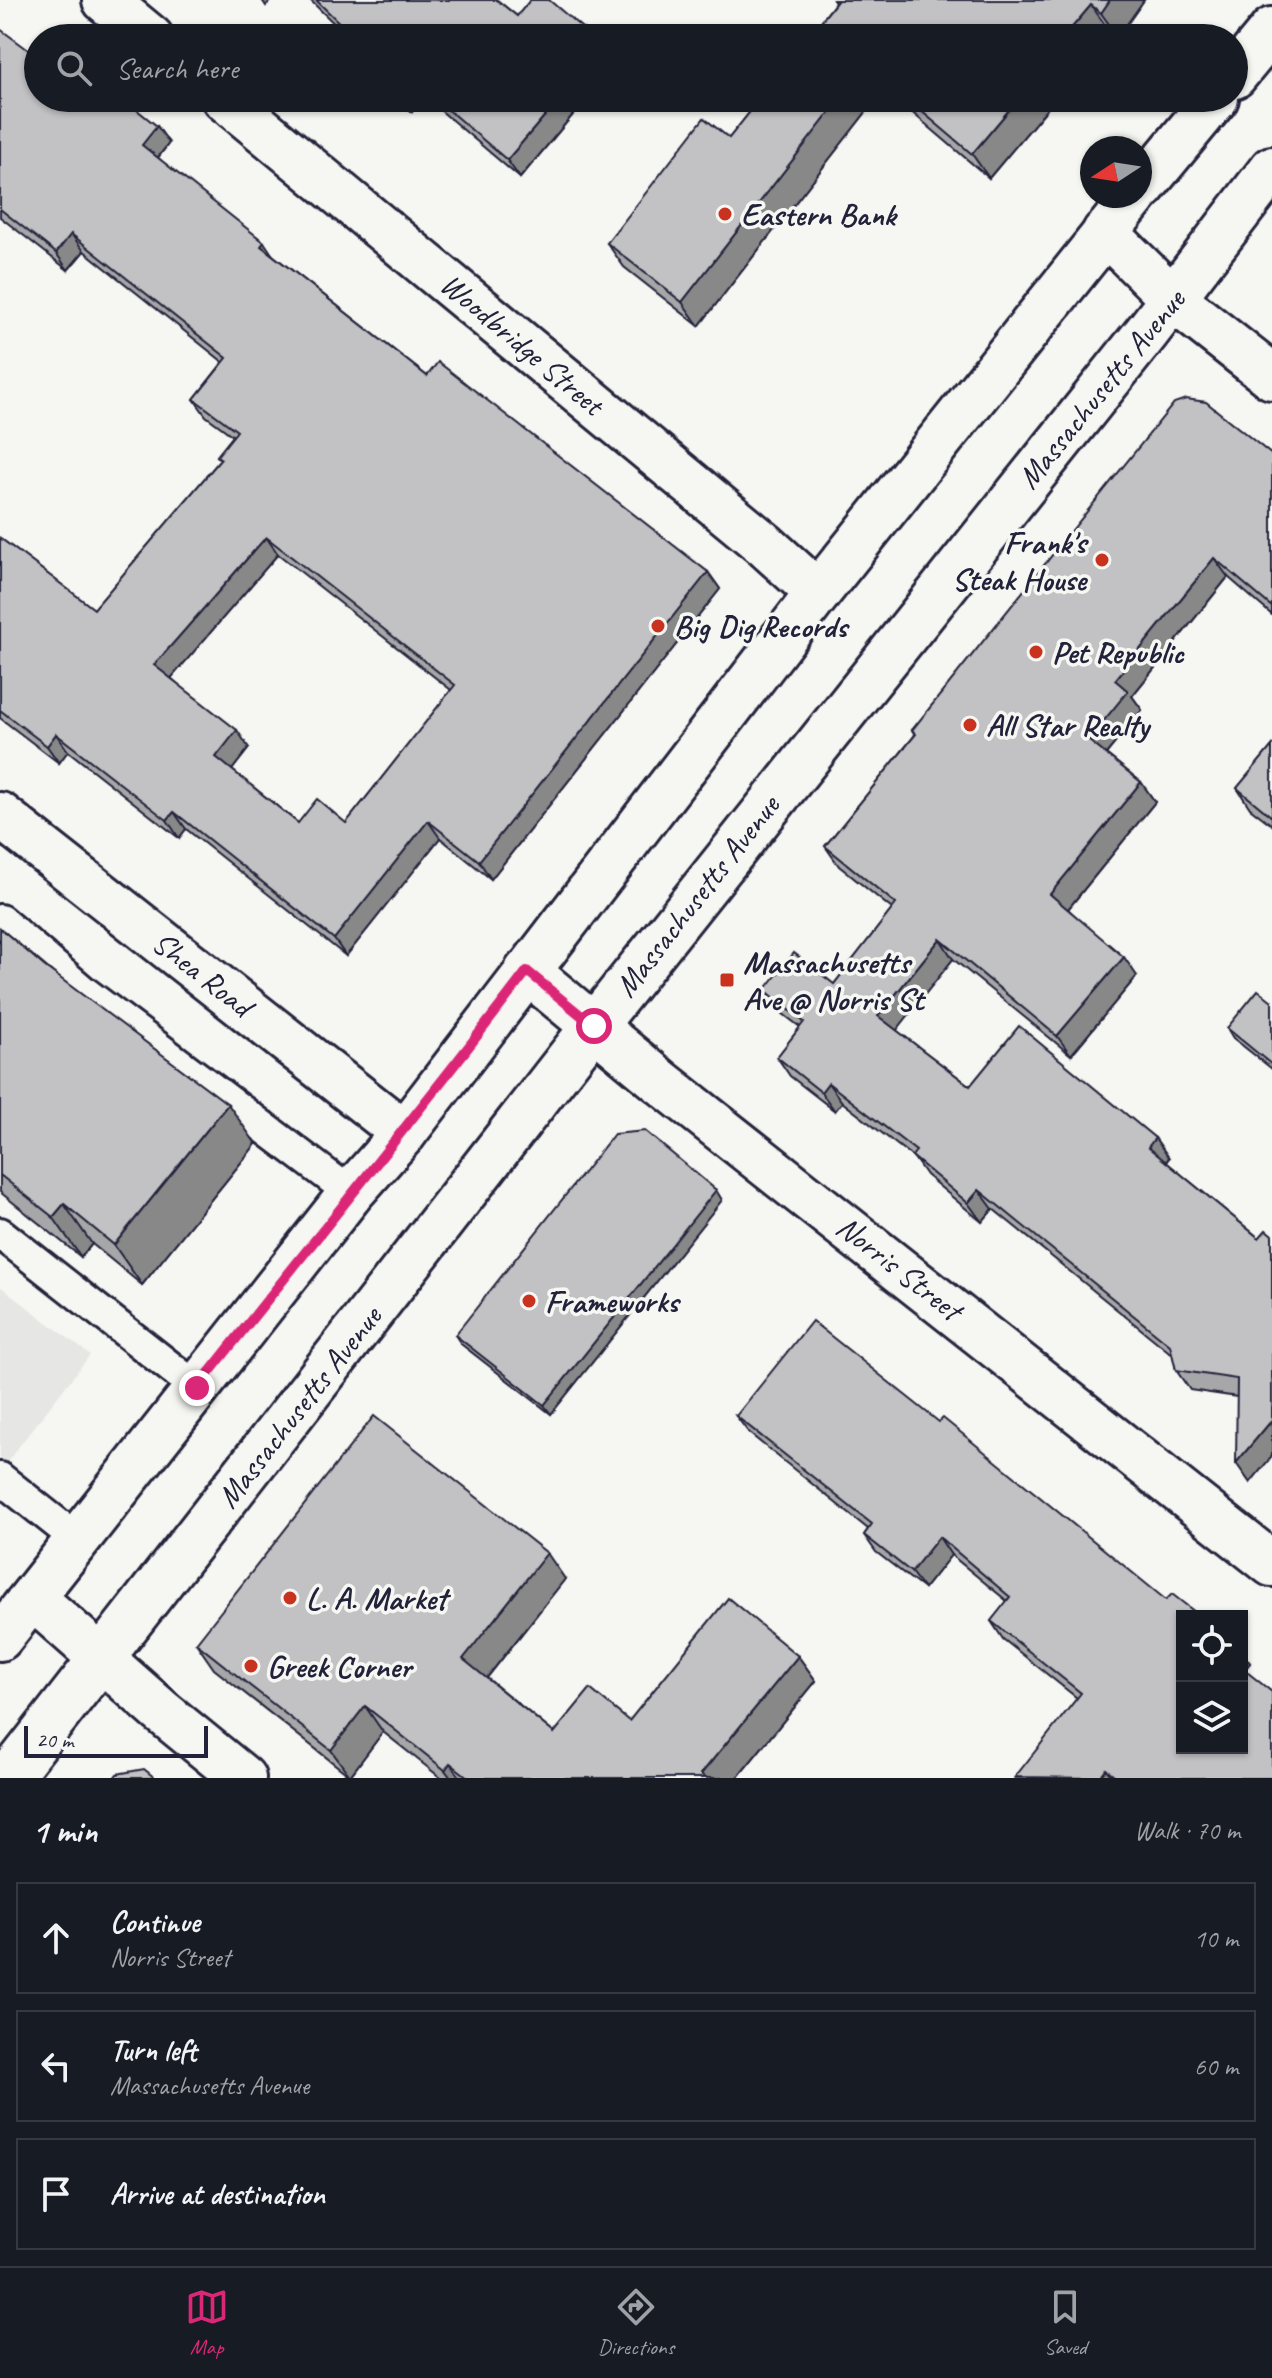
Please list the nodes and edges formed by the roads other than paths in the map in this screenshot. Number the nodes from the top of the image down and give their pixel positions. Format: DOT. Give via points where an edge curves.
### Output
graph roads {
  1 [pos="105,0"];
  2 [pos="134,24"];
  3 [pos="1272,30"];
  4 [pos="1248,59"];
  5 [pos="241,112"];
  6 [pos="1204,112"];
  7 [pos="1272,169"];
  8 [pos="1152,175"];
  9 [pos="1125,208"];
  10 [pos="1105,232"];
  11 [pos="1173,299"];
  12 [pos="1272,377"];
  13 [pos="818,593"];
  14 [pos="0,815"];
  15 [pos="0,920"];
  16 [pos="527,971"];
  17 [pos="594,1026"];
  18 [pos="404,1133"];
  19 [pos="351,1193"];
  20 [pos="0,1233"];
  21 [pos="197,1388"];
  22 [pos="0,1478"];
  23 [pos="78,1540"];
  24 [pos="1272,1564"];
  25 [pos="33,1598"];
  26 [pos="0,1638"];
  27 [pos="102,1659"];
  28 [pos="8,1778"];
  29 [pos="243,1778"];
  1 -- 2 [label="main road"];
  3 -- 4 [label="main road"];
  5 -- 13 [label="main road, Woodbridge Street"];
  6 -- 8 [label="main road"];
  7 -- 11 [label="main road, Massachusetts Avenue"];
  9 -- 10 [label="main road"];
  10 -- 11 [label="main road"];
  10 -- 13 [label="main road"];
  11 -- 12 [label="main road"];
  11 -- 17 [label="main road, Massachusetts Avenue"];
  13 -- 16 [label="main road"];
  14 -- 18 [label="main road, Shea Road"];
  15 -- 19 [label="lane" via="83,991"];
  16 -- 17 [label="main road, Norris Street"];
  16 -- 18 [label="main road"];
  17 -- 24 [label="main road, Norris Street"];
  17 -- 27 [label="main road, Massachusetts Avenue"];
  18 -- 19 [label="main road"];
  19 -- 21 [label="main road"];
  20 -- 21 [label="lane"];
  21 -- 23 [label="main road"];
  22 -- 23 [label="lane"];
  23 -- 25 [label="main road"];
  25 -- 26 [label="main road"];
  25 -- 27 [label="main road"];
  27 -- 28 [label="main road, Massachusetts Avenue"];
  27 -- 29 [label="main road"];
}
